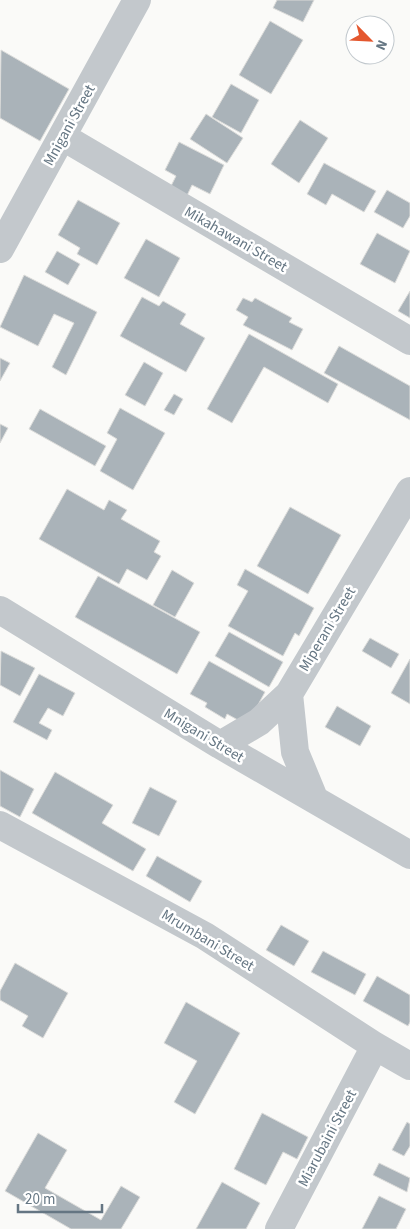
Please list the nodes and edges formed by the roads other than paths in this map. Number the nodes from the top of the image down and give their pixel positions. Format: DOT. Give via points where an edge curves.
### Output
graph roads {
  1 [pos="137,0"];
  2 [pos="62,137"];
  3 [pos="0,249"];
  4 [pos="410,342"];
  5 [pos="410,491"];
  6 [pos="0,610"];
  7 [pos="289,694"];
  8 [pos="220,746"];
  9 [pos="314,798"];
  10 [pos="0,825"];
  11 [pos="410,854"];
  12 [pos="375,1046"];
  13 [pos="410,1066"];
  14 [pos="279,1229"];
  1 -- 2 [label="street, Mnigani Street"];
  2 -- 3 [label="street, Mnigani Street"];
  2 -- 4 [label="street, Mikahawani Street"];
  5 -- 7 [label="street, Miperani Street"];
  6 -- 8 [label="street, Mnigani Street"];
  7 -- 8 [label="street, Miperani Street" via="259,722"];
  7 -- 9 [label="street" via="295,752"];
  8 -- 9 [label="street, Mnigani Street"];
  9 -- 11 [label="street, Mnigani Street"];
  10 -- 12 [label="street, Mrumbani Street" via="205,936"];
  12 -- 13 [label="street, Mrumbani Street"];
  12 -- 14 [label="street, Miarubaini Street"];
}
